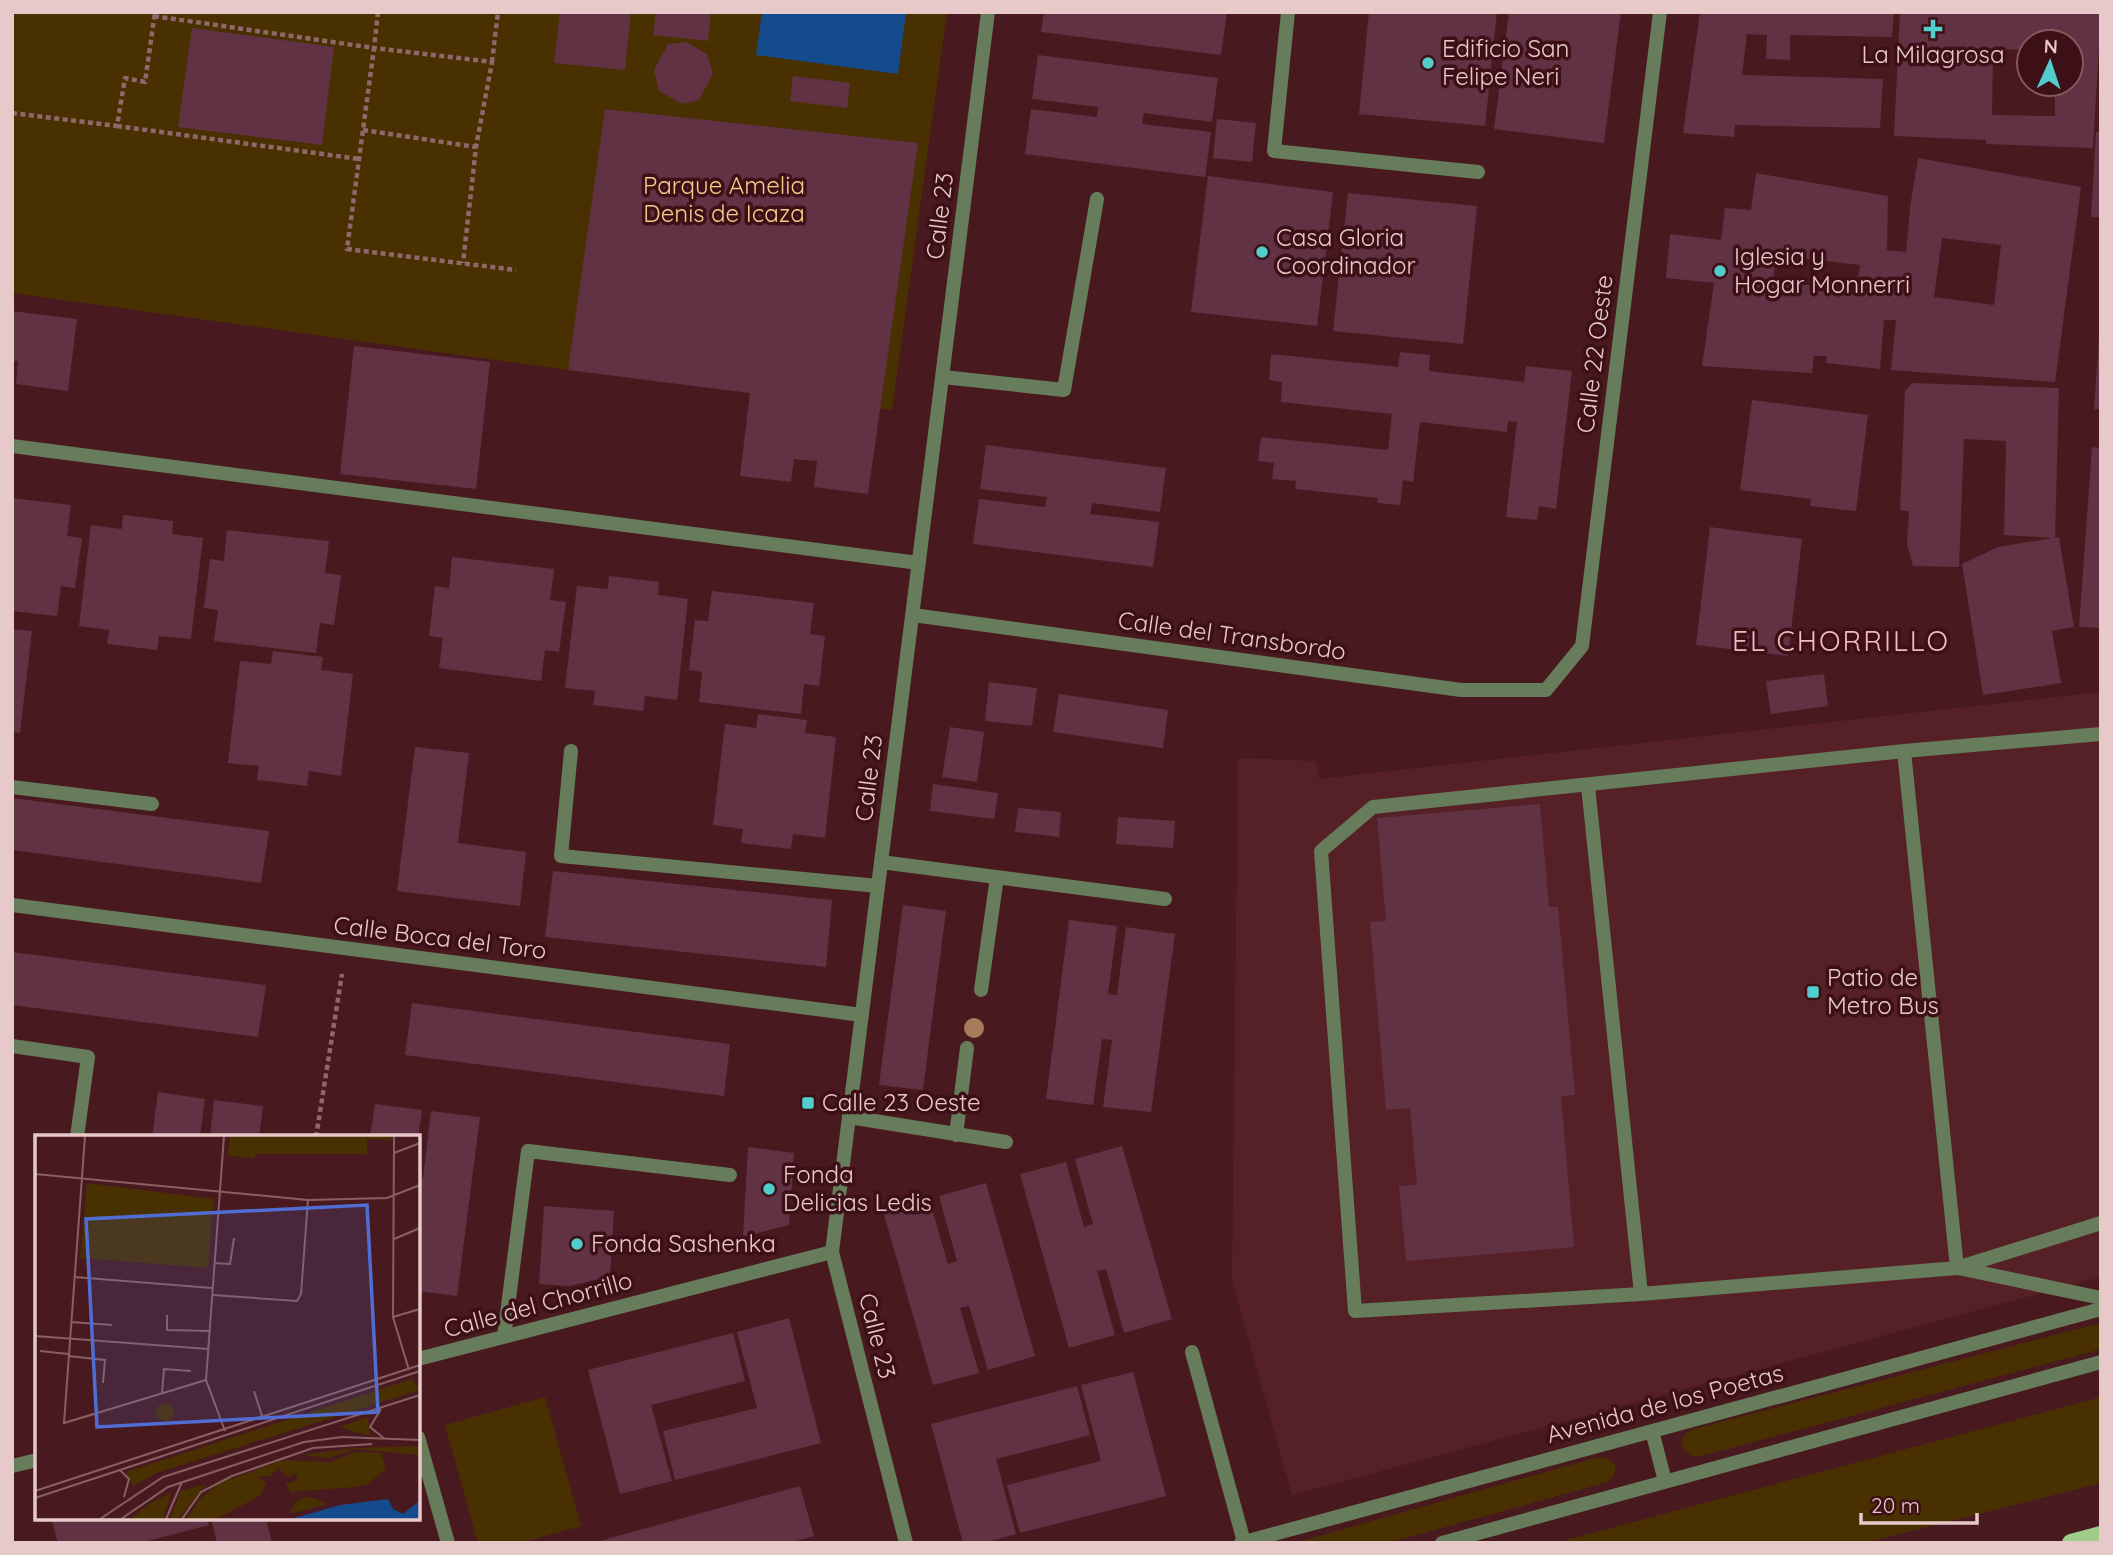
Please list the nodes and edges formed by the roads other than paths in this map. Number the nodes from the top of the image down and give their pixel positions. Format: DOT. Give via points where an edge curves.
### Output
graph roads {
  1 [pos="988,12"];
  2 [pos="1288,12"];
  3 [pos="1660,12"];
  4 [pos="1478,172"];
  5 [pos="1097,199"];
  6 [pos="943,377"];
  7 [pos="12,446"];
  8 [pos="919,564"];
  9 [pos="913,615"];
  10 [pos="1546,690"];
  11 [pos="2101,734"];
  12 [pos="571,751"];
  13 [pos="1904,751"];
  14 [pos="12,786"];
  15 [pos="1588,786"];
  16 [pos="152,804"];
  17 [pos="881,862"];
  18 [pos="997,877"];
  19 [pos="878,886"];
  20 [pos="1165,899"];
  21 [pos="12,905"];
  22 [pos="981,990"];
  23 [pos="862,1015"];
  24 [pos="12,1046"];
  25 [pos="967,1048"];
  26 [pos="849,1117"];
  27 [pos="77,1135"];
  28 [pos="956,1135"];
  29 [pos="1006,1142"];
  30 [pos="730,1175"];
  31 [pos="2101,1223"];
  32 [pos="832,1252"];
  33 [pos="1957,1268"];
  34 [pos="1641,1294"];
  35 [pos="2101,1298"];
  36 [pos="2101,1309"];
  37 [pos="503,1337"];
  38 [pos="1192,1352"];
  39 [pos="420,1358"];
  40 [pos="2101,1362"];
  41 [pos="1652,1432"];
  42 [pos="420,1444"];
  43 [pos="35,1460"];
  44 [pos="12,1466"];
  45 [pos="1665,1481"];
  46 [pos="2101,1535"];
  47 [pos="1242,1542"];
  48 [pos="448,1543"];
  49 [pos="906,1543"];
  50 [pos="1442,1543"];
  51 [pos="2071,1543"];
  1 -- 6 [label="street, Calle 23"];
  2 -- 4 [label="street" via="1274,151"];
  3 -- 10 [label="street, Calle 22 Oeste" via="1582,646"];
  5 -- 6 [label="street" via="1064,390"];
  6 -- 8 [label="street, Calle 23"];
  7 -- 8 [label="street"];
  8 -- 9 [label="street, Calle 23"];
  9 -- 10 [label="street, Calle del Transbordo" via="1461,690"];
  9 -- 17 [label="street, Calle 23"];
  11 -- 13 [label="street"];
  12 -- 19 [label="street" via="561,856"];
  13 -- 15 [label="street"];
  13 -- 33 [label="street"];
  14 -- 16 [label="street"];
  15 -- 34 [label="street"];
  15 -- 34 [label="street" via="1373,807 1321,851 1355,1311"];
  17 -- 18 [label="street"];
  17 -- 19 [label="street, Calle 23"];
  18 -- 20 [label="street"];
  18 -- 22 [label="street"];
  19 -- 23 [label="street, Calle 23"];
  21 -- 23 [label="street, Calle Boca del Toro"];
  23 -- 26 [label="street, Calle 23"];
  24 -- 27 [label="street" via="88,1057"];
  25 -- 28 [label="street"];
  26 -- 28 [label="street"];
  26 -- 32 [label="street, Calle 23"];
  28 -- 29 [label="street"];
  30 -- 37 [label="street" via="528,1151"];
  31 -- 33 [label="street"];
  32 -- 37 [label="street, Calle del Chorrillo"];
  32 -- 49 [label="street, Calle 23"];
  33 -- 34 [label="street"];
  33 -- 35 [label="street"];
  36 -- 41 [label="street, Avenida de los Poetas"];
  37 -- 39 [label="street, Calle del Chorrillo"];
  38 -- 47 [label="street"];
  40 -- 45 [label="street"];
  41 -- 45 [label="street"];
  41 -- 47 [label="street, Avenida de los Poetas"];
  42 -- 48 [label="street"];
  43 -- 44 [label="street"];
  45 -- 50 [label="street"];
  46 -- 51 [label="main road"];
}
